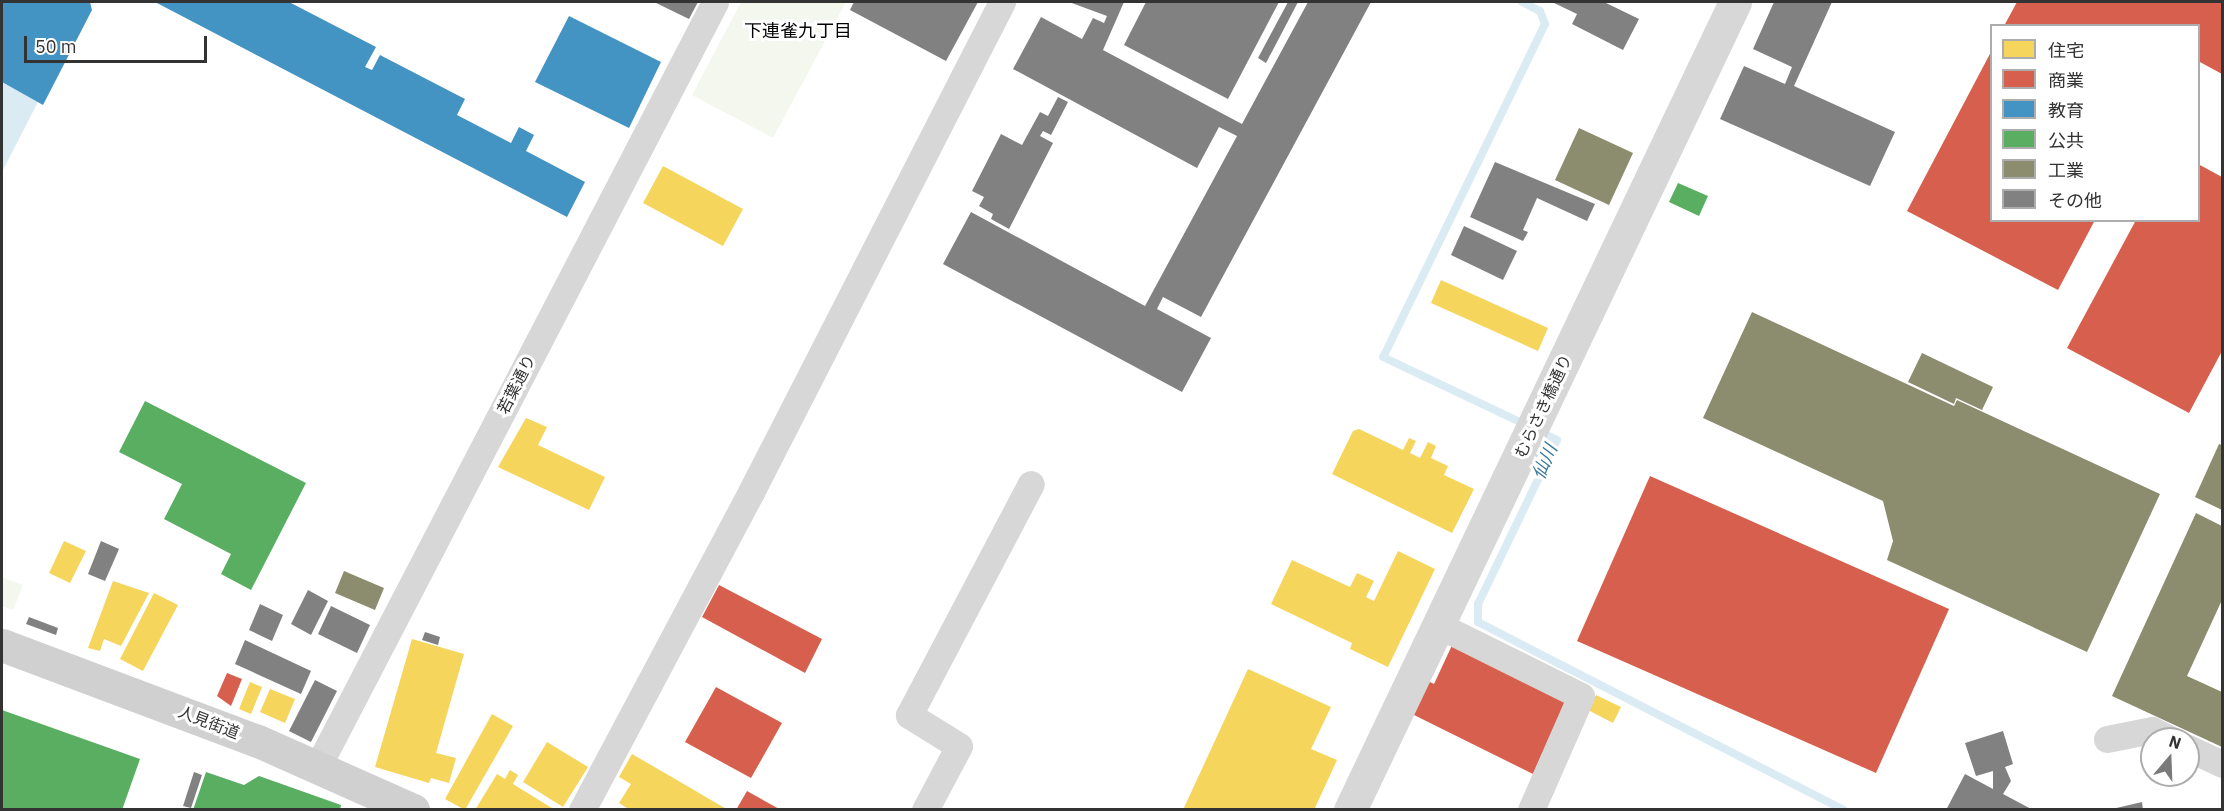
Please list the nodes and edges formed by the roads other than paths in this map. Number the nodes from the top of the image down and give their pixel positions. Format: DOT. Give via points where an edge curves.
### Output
graph roads {
  1 [pos="715,2"];
  2 [pos="1002,2"];
  3 [pos="1735,2"];
  4 [pos="1031,484"];
  5 [pos="1436,624"];
  6 [pos="2,645"];
  7 [pos="2140,732"];
  8 [pos="2107,739"];
  9 [pos="2200,753"];
  10 [pos="2223,764"];
  11 [pos="318,766"];
  12 [pos="413,810"];
  13 [pos="582,810"];
  14 [pos="925,810"];
  15 [pos="1350,810"];
  16 [pos="1531,810"];
  1 -- 11 [label="street, 若葉通り"];
  2 -- 13 [label="street" via="746,502"];
  3 -- 5 [label="street, むらさき橋通り"];
  4 -- 14 [label="street" via="909,715 959,746"];
  5 -- 15 [label="street, むらさき橋通り"];
  5 -- 16 [label="street" via="1581,696"];
  6 -- 11 [label="main road, 人見街道"];
  7 -- 8 [label="street"];
  9 -- 10 [label="street"];
  11 -- 12 [label="main road, 人見街道"];
}
